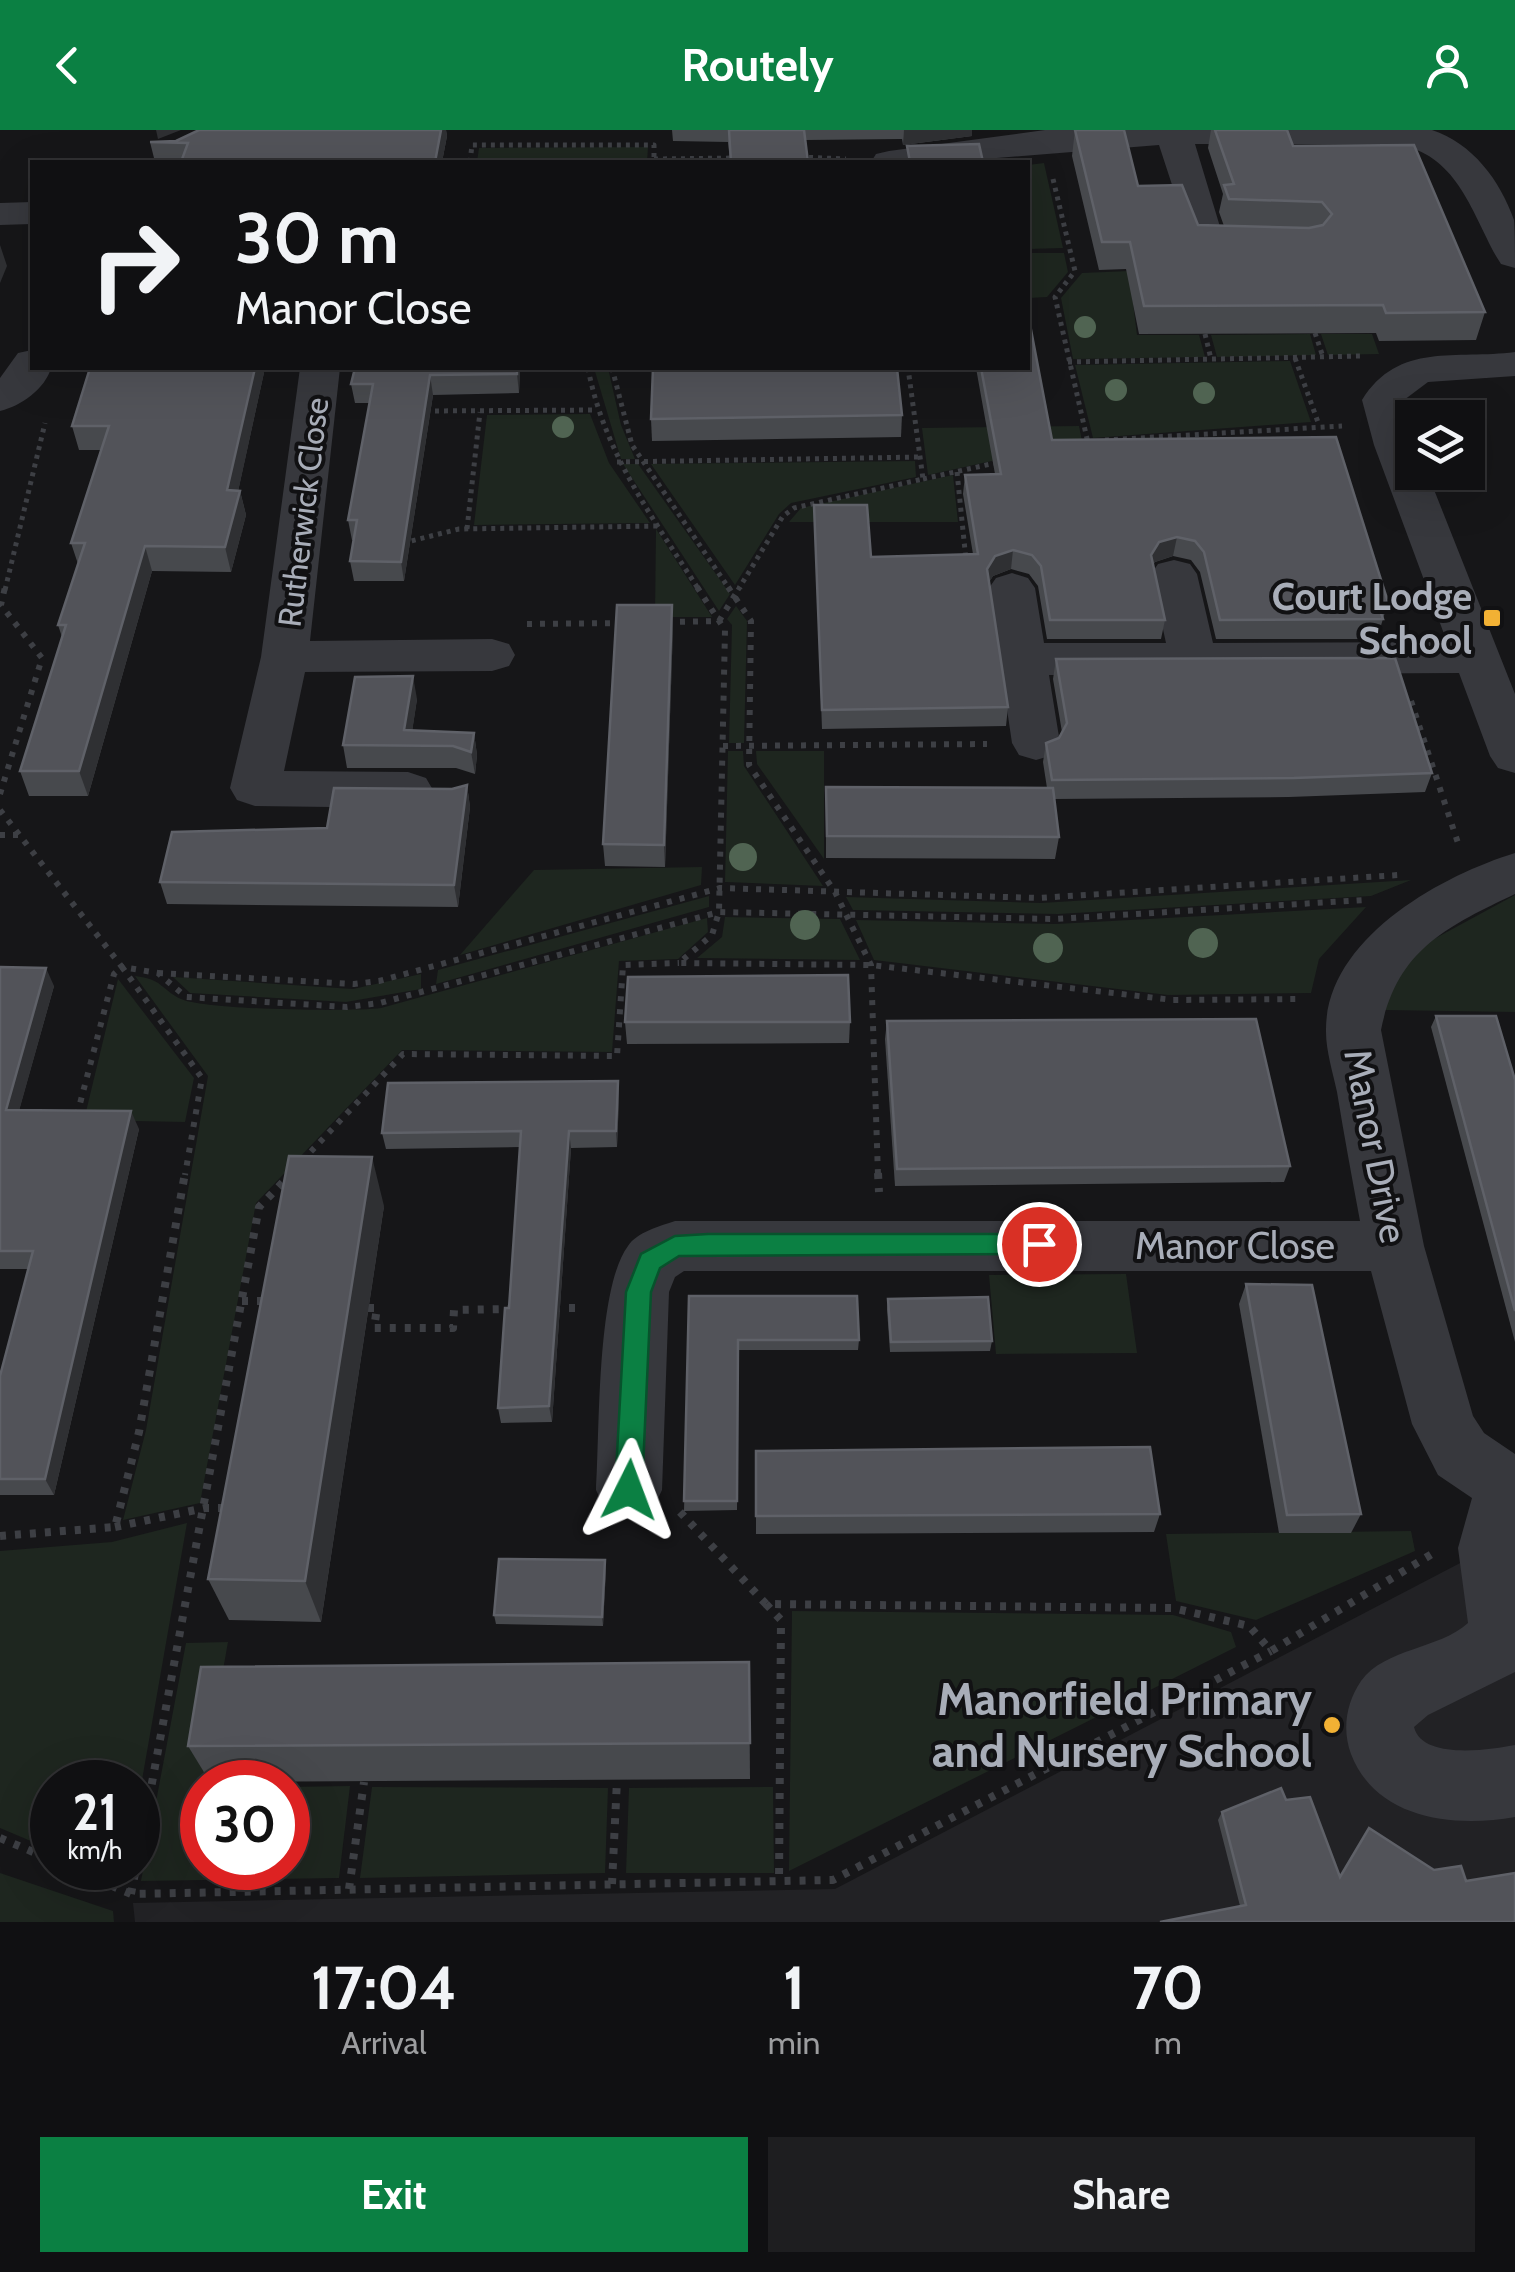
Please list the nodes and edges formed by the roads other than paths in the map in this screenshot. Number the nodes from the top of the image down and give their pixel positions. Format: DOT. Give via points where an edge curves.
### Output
graph roads {
  1 [pos="891,130"];
  2 [pos="1174,134"];
  3 [pos="892,160"];
  4 [pos="905,160"];
  5 [pos="0,214"];
  6 [pos="30,214"];
  7 [pos="1302,241"];
  8 [pos="1515,256"];
  9 [pos="1515,364"];
  10 [pos="320,370"];
  11 [pos="1174,574"];
  12 [pos="1012,588"];
  13 [pos="492,655"];
  14 [pos="286,657"];
  15 [pos="1477,657"];
  16 [pos="1023,659"];
  17 [pos="1192,659"];
  18 [pos="1036,744"];
  19 [pos="1515,756"];
  20 [pos="456,790"];
  21 [pos="1515,872"];
  22 [pos="1394,1246"];
  23 [pos="629,1490"];
  24 [pos="1501,1501"];
  25 [pos="1515,1781"];
  1 -- 3 [label="street"];
  2 -- 4 [label="street" via="1044,139"];
  2 -- 7 [label="street" via="1206,241"];
  2 -- 8 [label="street" via="1373,130 1431,140 1473,175"];
  5 -- 6 [label="street"];
  9 -- 15 [label="street" via="1419,370 1387,390 1383,400"];
  10 -- 14 [label="street, Rutherwick Close"];
  11 -- 17 [label="street"];
  12 -- 16 [label="street"];
  13 -- 14 [label="street"];
  14 -- 20 [label="street, Rutherwick Close" via="254,788"];
  15 -- 17 [label="street"];
  15 -- 19 [label="street"];
  16 -- 17 [label="street"];
  16 -- 18 [label="street"];
  21 -- 22 [label="street, Manor Drive" via="1418,894 1357,998 1354,1030"];
  22 -- 23 [label="street, Manor Close" via="675,1246 650,1262 638,1306"];
  22 -- 24 [label="street, Manor Drive" via="1444,1424"];
  24 -- 25 [label="street" via="1501,1633 1491,1650 1398,1692 1381,1716 1380,1743 1392,1766 1414,1778 1482,1788"];
}
